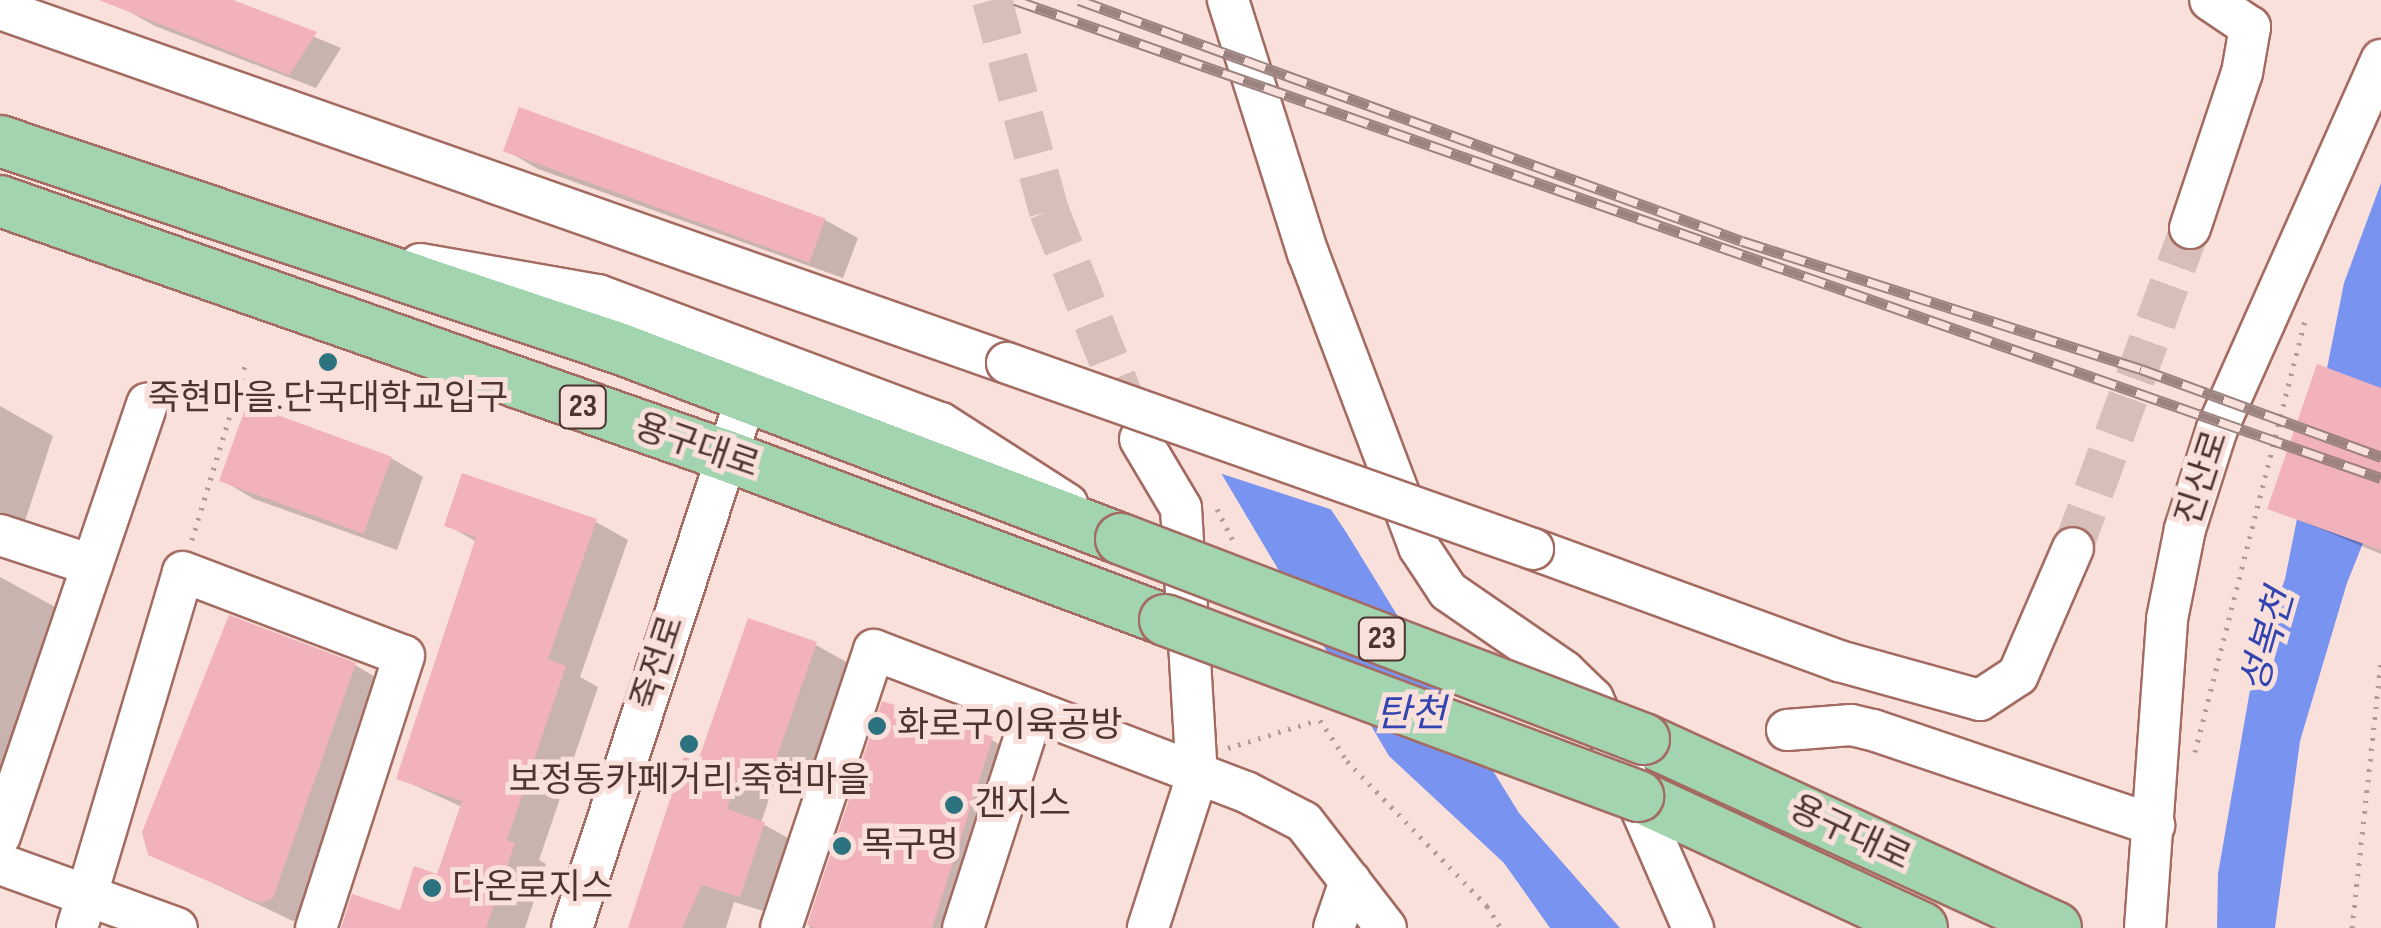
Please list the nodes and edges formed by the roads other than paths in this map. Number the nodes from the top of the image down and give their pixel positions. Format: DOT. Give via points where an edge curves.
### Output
graph roads {
  1 [pos="1228,0"];
  2 [pos="2210,0"];
  3 [pos="0,9"];
  4 [pos="2381,60"];
  5 [pos="0,142"];
  6 [pos="0,201"];
  7 [pos="2190,228"];
  8 [pos="286,240"];
  9 [pos="746,398"];
  10 [pos="147,403"];
  11 [pos="1140,439"];
  12 [pos="727,456"];
  13 [pos="0,535"];
  14 [pos="1121,539"];
  15 [pos="2072,548"];
  16 [pos="92,565"];
  17 [pos="1033,711"];
  18 [pos="1787,730"];
  19 [pos="1197,776"];
  20 [pos="2154,824"];
  21 [pos="0,836"];
  22 [pos="0,864"];
  23 [pos="1350,881"];
  24 [pos="82,911"];
  25 [pos="177,928"];
  26 [pos="316,928"];
  27 [pos="572,928"];
  28 [pos="781,928"];
  29 [pos="963,928"];
  30 [pos="1148,928"];
  31 [pos="1334,928"];
  32 [pos="1386,928"];
  33 [pos="1693,928"];
  34 [pos="1922,928"];
  35 [pos="2056,928"];
  36 [pos="2145,928"];
  1 -- 33 [label="street" via="1308,253 1420,547 1448,591 1592,699"];
  2 -- 7 [label="street" via="2250,26 2242,74"];
  3 -- 15 [label="street, bridge" via="1839,662 1980,700 2018,676"];
  4 -- 20 [label="street, 진산로" via="2217,428 2185,529 2167,619"];
  5 -- 8 [label="main road, 용구대로 / 23"];
  6 -- 12 [label="main road, 용구대로 / 23"];
  8 -- 9 [label="main road, 용구대로 / 23" via="621,349"];
  8 -- 14 [label="street" via="598,295 941,422"];
  9 -- 12 [label="street, 죽전로"];
  9 -- 14 [label="main road, 용구대로 / 23"];
  10 -- 16 [label="street"];
  11 -- 19 [label="street" via="1181,508"];
  12 -- 27 [label="street, 죽전로"];
  12 -- 34 [label="main road, 용구대로 / 23, bridge" via="1638,796"];
  13 -- 16 [label="street"];
  14 -- 35 [label="main road, 용구대로 / 23, bridge" via="1644,739"];
  16 -- 21 [label="street"];
  17 -- 19 [label="street"];
  17 -- 28 [label="street" via="874,650"];
  17 -- 29 [label="street"];
  18 -- 20 [label="street" via="1873,730"];
  19 -- 23 [label="street" via="1304,822"];
  19 -- 30 [label="street"];
  20 -- 36 [label="street, 진산로"];
  22 -- 24 [label="street"];
  23 -- 31 [label="street"];
  23 -- 32 [label="street"];
  24 -- 25 [label="street"];
  24 -- 26 [label="street" via="183,572 404,656"];
}
